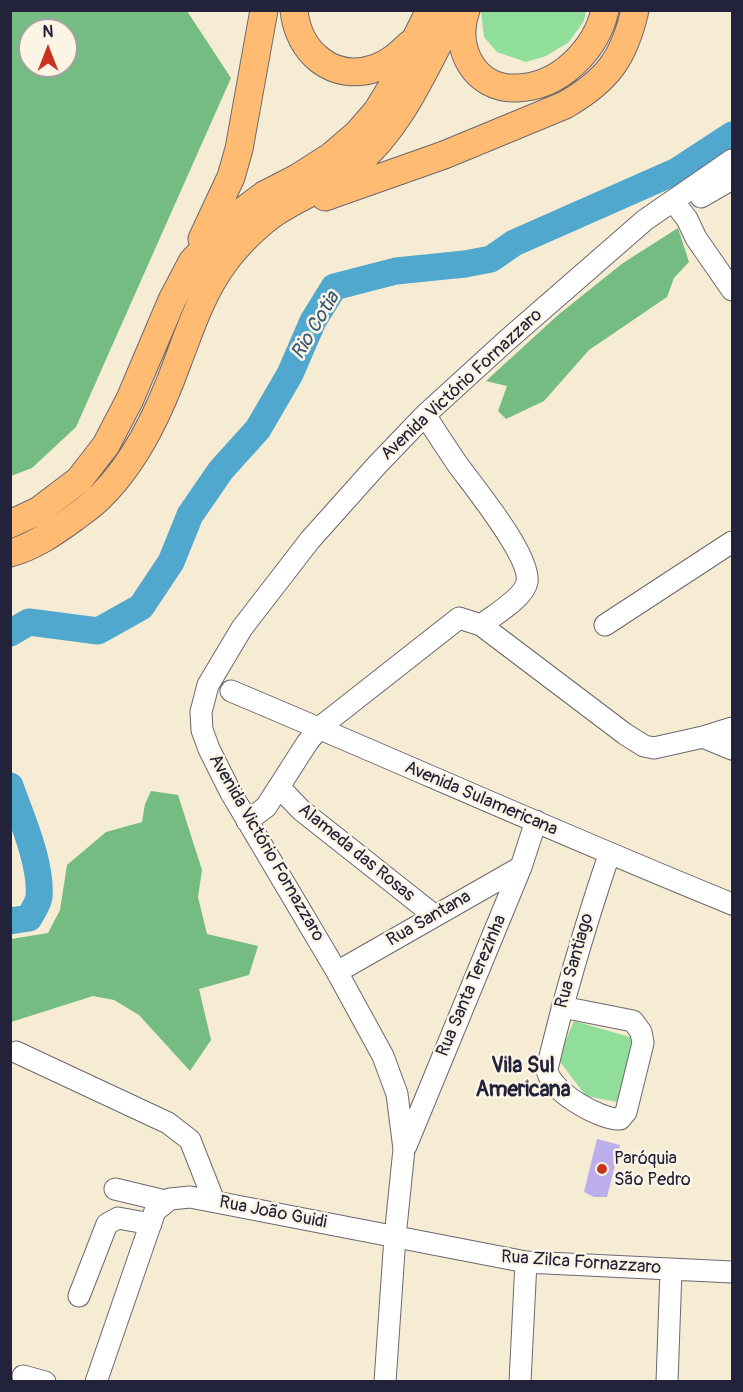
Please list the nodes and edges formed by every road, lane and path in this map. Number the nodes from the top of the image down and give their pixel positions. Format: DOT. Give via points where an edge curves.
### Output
graph roads {
  1 [pos="264,10"];
  2 [pos="294,10"];
  3 [pos="430,10"];
  4 [pos="456,10"];
  5 [pos="466,10"];
  6 [pos="605,10"];
  7 [pos="634,10"];
  8 [pos="415,39"];
  9 [pos="732,160"];
  10 [pos="732,179"];
  11 [pos="674,202"];
  12 [pos="275,213"];
  13 [pos="192,261"];
  14 [pos="732,290"];
  15 [pos="425,415"];
  16 [pos="10,524"];
  17 [pos="732,542"];
  18 [pos="10,553"];
  19 [pos="481,624"];
  20 [pos="605,625"];
  21 [pos="231,691"];
  22 [pos="319,728"];
  23 [pos="732,728"];
  24 [pos="703,737"];
  25 [pos="732,749"];
  26 [pos="279,787"];
  27 [pos="247,821"];
  28 [pos="536,821"];
  29 [pos="609,855"];
  30 [pos="522,867"];
  31 [pos="732,904"];
  32 [pos="435,916"];
  33 [pos="337,972"];
  34 [pos="562,1007"];
  35 [pos="16,1052"];
  36 [pos="404,1149"];
  37 [pos="116,1189"];
  38 [pos="214,1201"];
  39 [pos="157,1212"];
  40 [pos="395,1237"];
  41 [pos="526,1262"];
  42 [pos="671,1270"];
  43 [pos="732,1272"];
  44 [pos="79,1296"];
  45 [pos="23,1376"];
  46 [pos="45,1382"];
  47 [pos="96,1382"];
  48 [pos="385,1382"];
  49 [pos="519,1382"];
  50 [pos="668,1382"];
  1 -- 13 [label="main road" via="231,177"];
  2 -- 8 [label="main road" via="303,43 313,56 330,67 374,69 393,59"];
  3 -- 8 [label="main road"];
  4 -- 12 [label="main road" via="404,108 383,139 354,166"];
  5 -- 6 [label="main road" via="461,35 469,64 498,86 516,89 537,86 573,65 588,46"];
  7 -- 12 [label="main road" via="626,42 615,64 584,94 565,105 444,155"];
  8 -- 13 [label="main road" via="377,111 357,134 330,157 240,213"];
  9 -- 11 [label="street, Avenida Victório Fornazzaro"];
  10 -- 11 [label="street" via="700,197"];
  11 -- 14 [label="street"];
  11 -- 15 [label="street, Avenida Victório Fornazzaro" via="645,220"];
  12 -- 18 [label="main road" via="225,261 209,287 195,313 164,396 119,476 102,496 61,528"];
  13 -- 16 [label="main road" via="106,445 79,480 38,511"];
  15 -- 19 [label="street" via="500,522 525,567 527,581 523,593"];
  15 -- 27 [label="street, Avenida Victório Fornazzaro" via="310,540 242,628 208,685 201,712 202,730"];
  17 -- 20 [label="street"];
  19 -- 22 [label="street" via="459,618"];
  19 -- 24 [label="street" via="644,746 657,748"];
  21 -- 22 [label="street, Avenida Sulamericana"];
  22 -- 26 [label="street"];
  22 -- 28 [label="street, Avenida Sulamericana"];
  23 -- 24 [label="street"];
  24 -- 25 [label="street"];
  26 -- 27 [label="street" via="266,807"];
  26 -- 32 [label="street, Alameda das Rosas" via="301,810"];
  27 -- 33 [label="street, Avenida Victório Fornazzaro"];
  28 -- 29 [label="street, Avenida Sulamericana"];
  28 -- 30 [label="street, Rua Santa Terezinha"];
  29 -- 31 [label="street, Avenida Sulamericana"];
  29 -- 34 [label="street, Rua Santiago"];
  30 -- 32 [label="street, Rua Santana"];
  30 -- 36 [label="street, Rua Santa Terezinha"];
  32 -- 33 [label="street, Rua Santana"];
  33 -- 36 [label="street, Avenida Victório Fornazzaro" via="383,1056 398,1094"];
  34 -- 34 [label="street, Rua Santiago" via="633,1020 641,1032 643,1043 626,1112 620,1119 580,1105 548,1077"];
  35 -- 38 [label="street" via="168,1123 190,1140"];
  36 -- 40 [label="street, Avenida Victório Fornazzaro"];
  37 -- 39 [label="street"];
  38 -- 39 [label="street, Rua João Guidi" via="190,1197"];
  38 -- 40 [label="street, Rua João Guidi"];
  39 -- 44 [label="street" via="118,1218 107,1224"];
  39 -- 47 [label="street"];
  40 -- 41 [label="street, Rua Zilca Fornazzaro"];
  40 -- 48 [label="street, Avenida Victório Fornazzaro"];
  41 -- 42 [label="street, Rua Zilca Fornazzaro"];
  41 -- 49 [label="street"];
  42 -- 43 [label="street, Rua Zilca Fornazzaro"];
  42 -- 50 [label="street"];
  45 -- 46 [label="street"];
}
